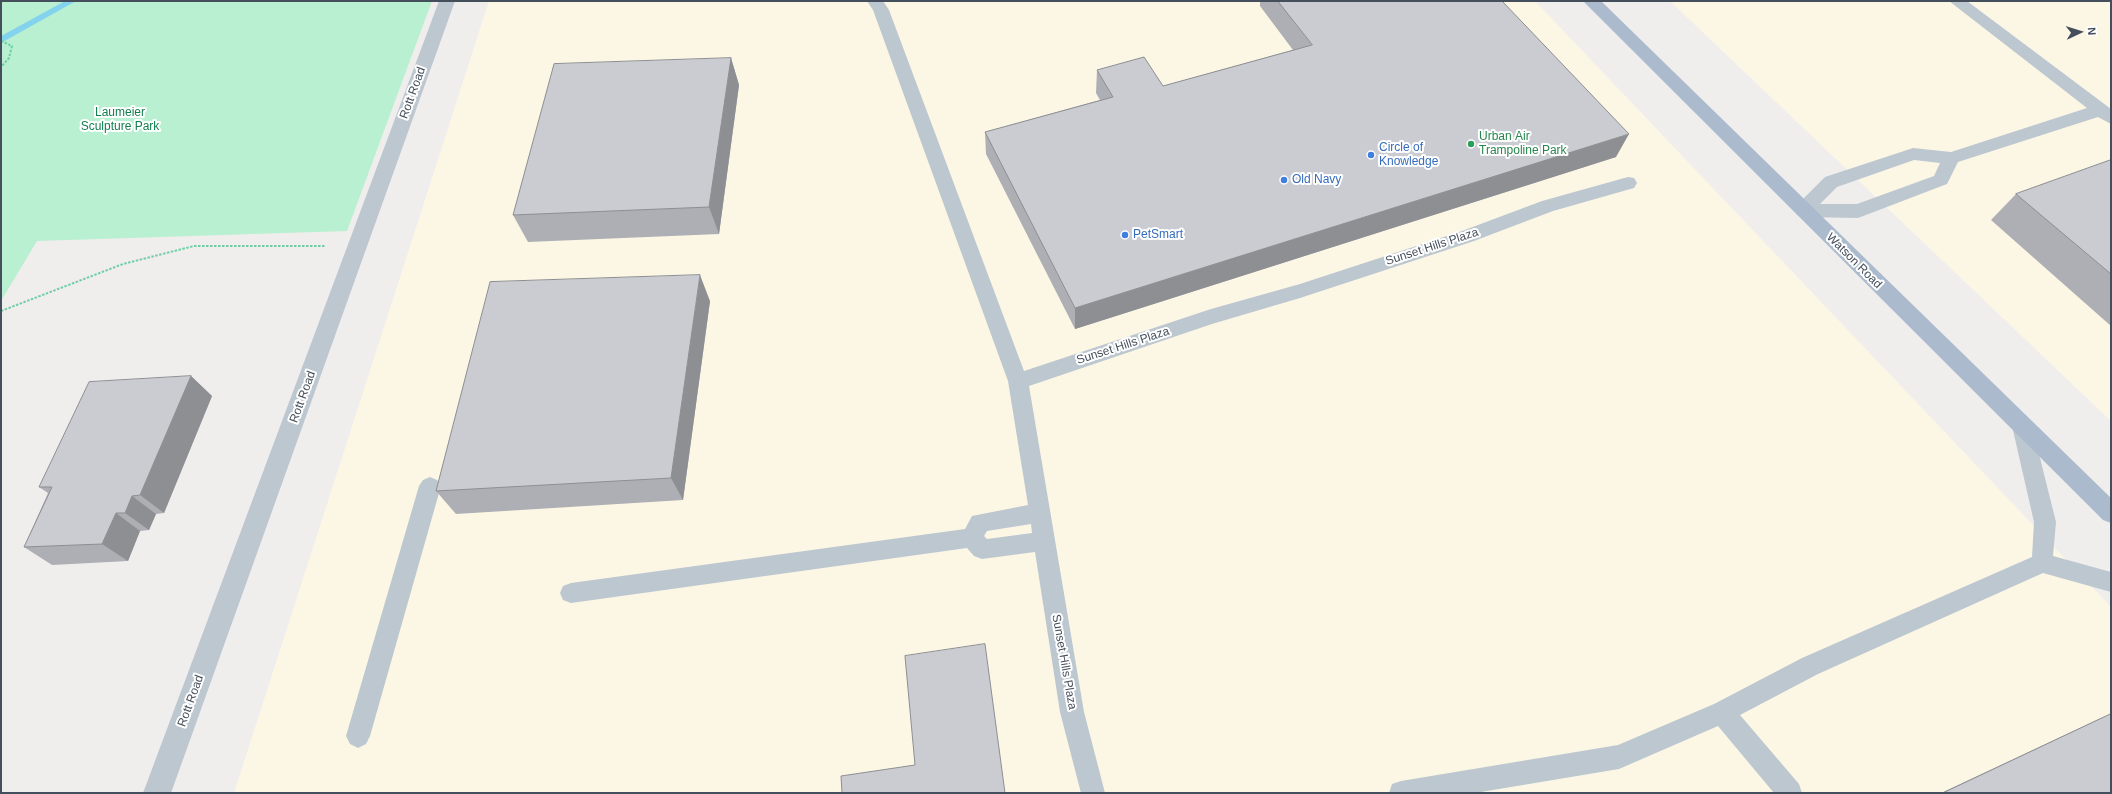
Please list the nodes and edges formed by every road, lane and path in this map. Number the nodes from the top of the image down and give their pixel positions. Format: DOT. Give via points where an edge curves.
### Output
graph roads {
  1 [pos="447,1"];
  2 [pos="875,1"];
  3 [pos="1957,1"];
  4 [pos="1592,4"];
  5 [pos="1,41"];
  6 [pos="1,67"];
  7 [pos="2105,114"];
  8 [pos="1951,158"];
  9 [pos="1628,183"];
  10 [pos="1803,210"];
  11 [pos="358,244"];
  12 [pos="1,311"];
  13 [pos="1018,381"];
  14 [pos="2022,426"];
  15 [pos="430,486"];
  16 [pos="1039,513"];
  17 [pos="2111,513"];
  18 [pos="972,538"];
  19 [pos="1044,541"];
  20 [pos="2042,563"];
  21 [pos="2111,582"];
  22 [pos="571,593"];
  23 [pos="1722,712"];
  24 [pos="358,736"];
  25 [pos="157,793"];
  26 [pos="1093,793"];
  27 [pos="1401,793"];
  28 [pos="1790,793"];
  1 -- 11 [label="street, Rott Road"];
  2 -- 13 [label="lane" via="881,10"];
  3 -- 7 [label="lane"];
  4 -- 10 [label="main road, Watson Road"];
  5 -- 6 [label="path" via="12,46 9,58"];
  7 -- 8 [label="lane"];
  8 -- 10 [label="lane" via="1914,154 1831,182"];
  8 -- 10 [label="lane" via="1941,180 1858,210"];
  9 -- 13 [label="lane, Sunset Hills Plaza" via="1548,206 1468,236"];
  10 -- 14 [label="main road, Watson Road"];
  11 -- 12 [label="path" via="194,246 124,264"];
  11 -- 25 [label="street, Rott Road"];
  13 -- 16 [label="lane, Sunset Hills Plaza"];
  14 -- 17 [label="main road, Watson Road"];
  14 -- 20 [label="lane" via="2045,522"];
  15 -- 24 [label="lane"];
  16 -- 18 [label="lane" via="980,523"];
  16 -- 19 [label="lane, Sunset Hills Plaza"];
  18 -- 19 [label="lane" via="982,549"];
  18 -- 22 [label="lane"];
  19 -- 26 [label="lane, Sunset Hills Plaza" via="1072,712"];
  20 -- 21 [label="lane"];
  20 -- 23 [label="lane" via="1810,666"];
  23 -- 27 [label="lane" via="1619,757"];
  23 -- 28 [label="lane"];
}
